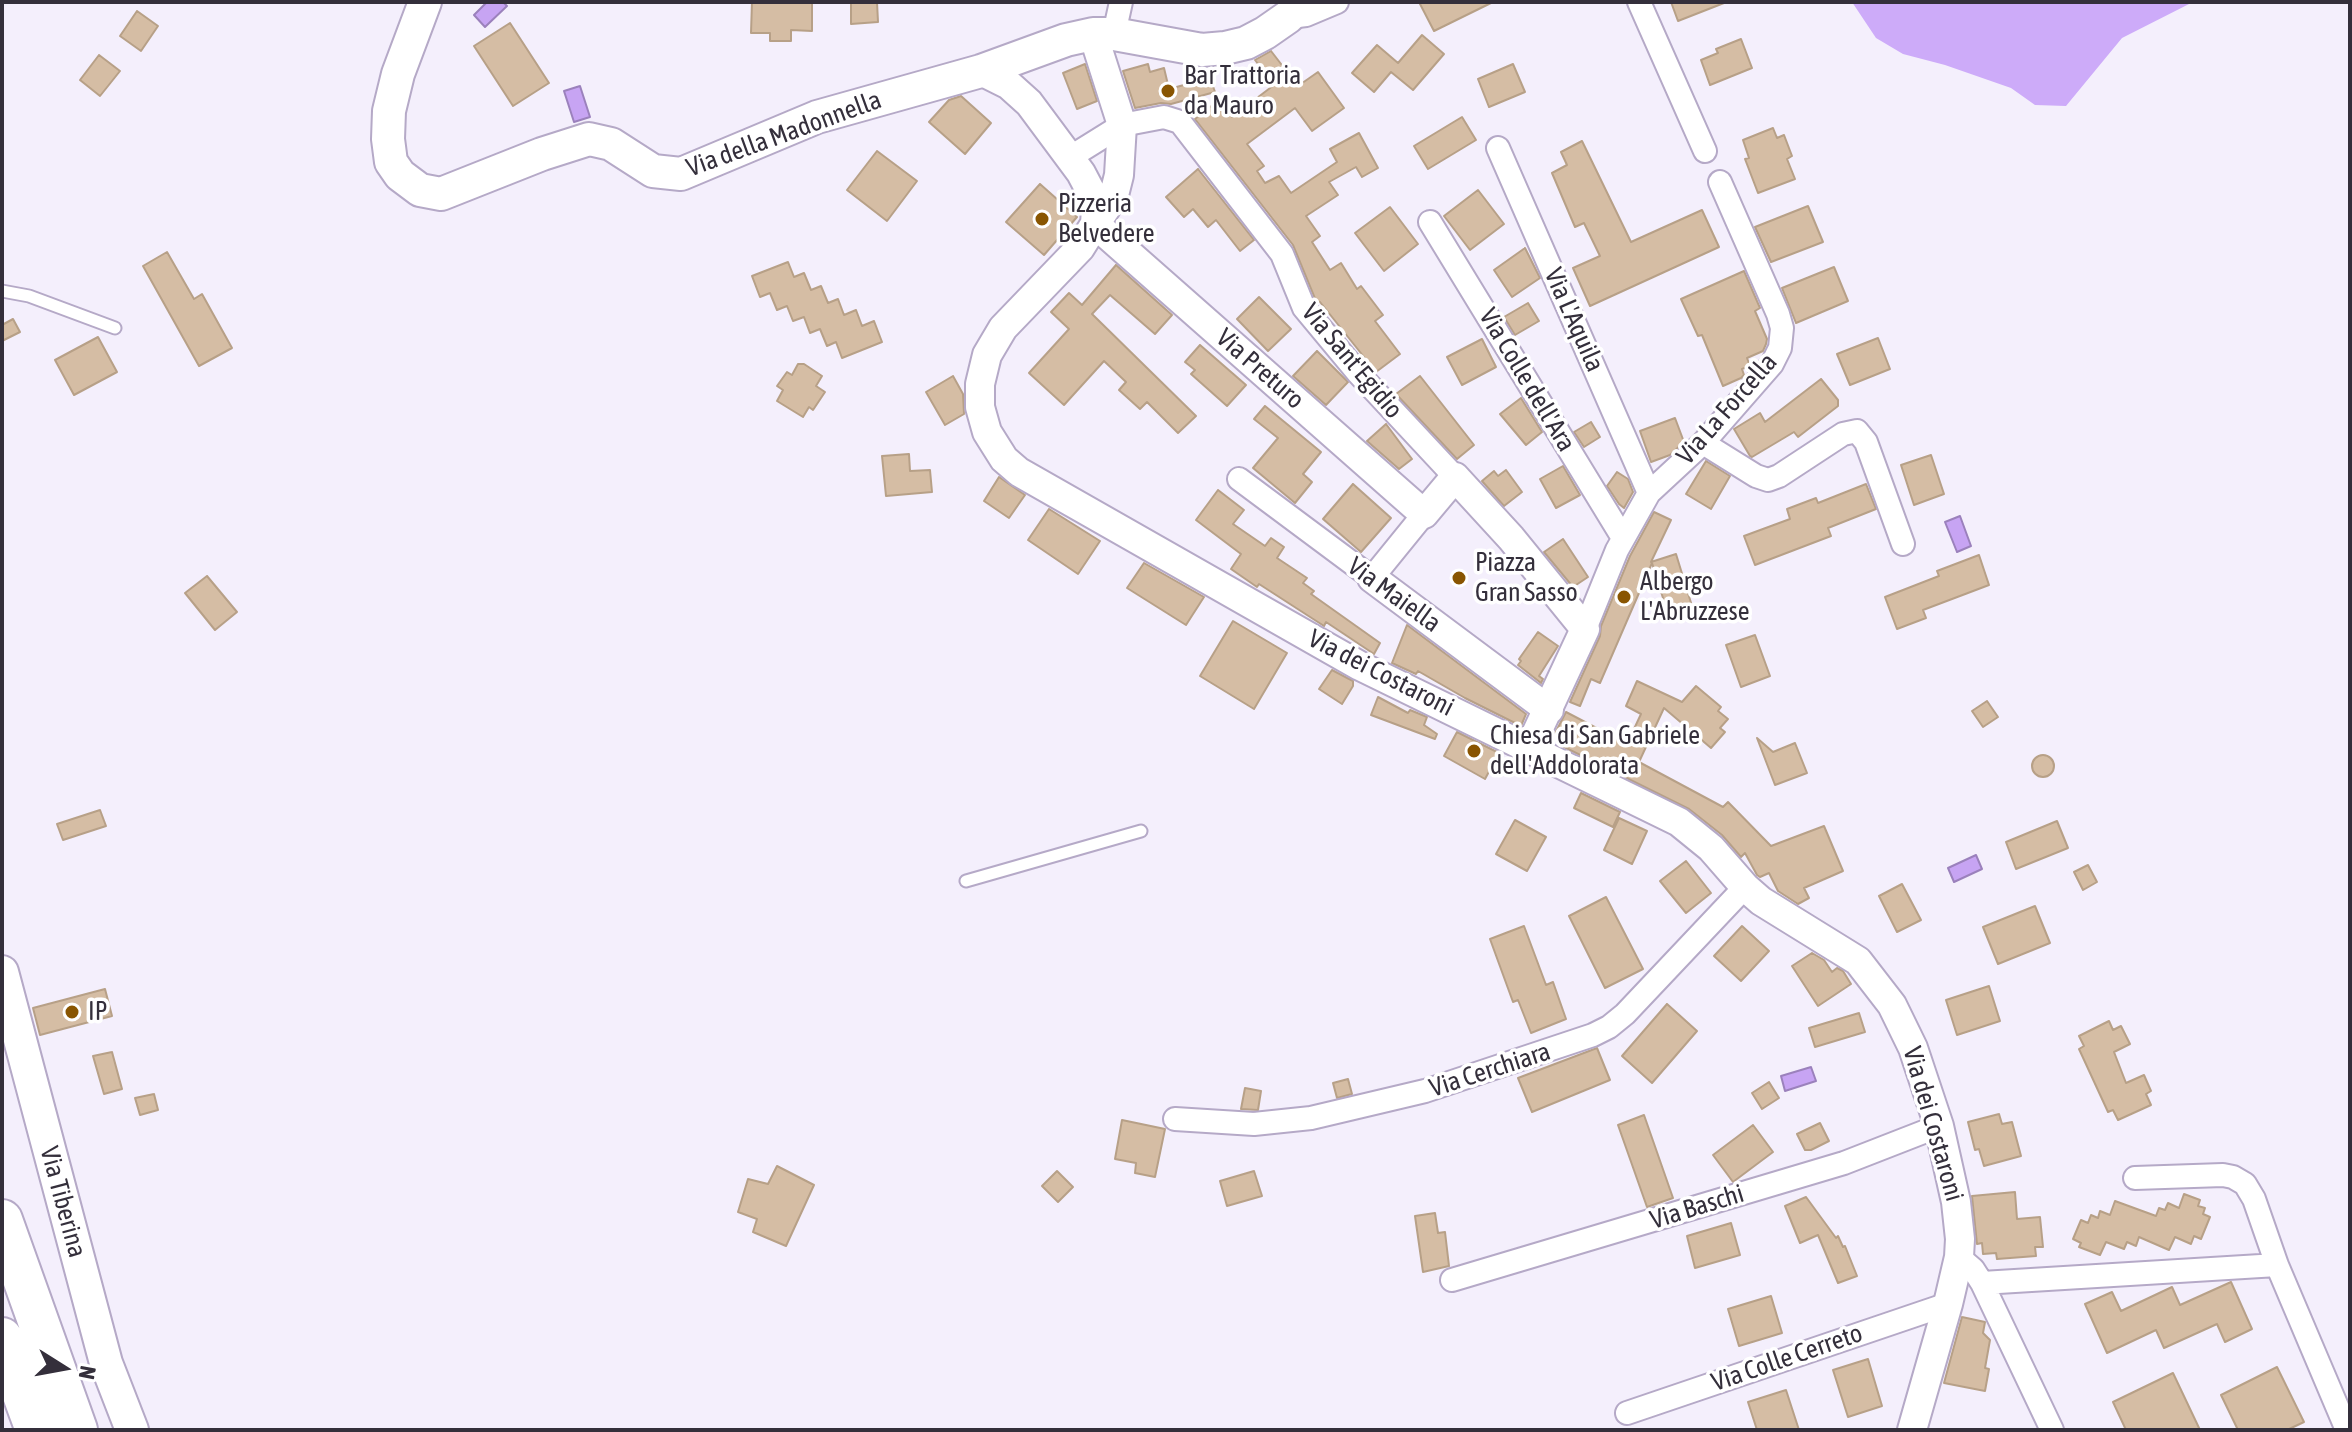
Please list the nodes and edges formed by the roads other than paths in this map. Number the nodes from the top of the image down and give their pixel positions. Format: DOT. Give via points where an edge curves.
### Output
graph roads {
  1 [pos="425,2"];
  2 [pos="1121,2"];
  3 [pos="1337,2"];
  4 [pos="1639,2"];
  5 [pos="1296,9"];
  6 [pos="1104,34"];
  7 [pos="981,71"];
  8 [pos="1122,125"];
  9 [pos="1498,148"];
  10 [pos="1705,151"];
  11 [pos="1069,158"];
  12 [pos="1720,182"];
  13 [pos="1430,222"];
  14 [pos="1095,224"];
  15 [pos="2,291"];
  16 [pos="115,328"];
  17 [pos="1703,443"];
  18 [pos="1455,477"];
  19 [pos="1239,479"];
  20 [pos="1649,493"];
  21 [pos="1424,514"];
  22 [pos="1623,538"];
  23 [pos="1903,544"];
  24 [pos="1372,578"];
  25 [pos="1585,629"];
  26 [pos="1549,710"];
  27 [pos="1530,747"];
  28 [pos="1141,831"];
  29 [pos="966,881"];
  30 [pos="1745,887"];
  31 [pos="2,972"];
  32 [pos="1175,1119"];
  33 [pos="1939,1126"];
  34 [pos="2135,1178"];
  35 [pos="2,1220"];
  36 [pos="1959,1257"];
  37 [pos="2277,1265"];
  38 [pos="1452,1280"];
  39 [pos="1982,1283"];
  40 [pos="1948,1304"];
  41 [pos="2,1338"];
  42 [pos="1627,1413"];
  43 [pos="36,1430"];
  44 [pos="77,1430"];
  45 [pos="132,1430"];
  46 [pos="1912,1430"];
  47 [pos="2052,1430"];
  48 [pos="2347,1430"];
  1 -- 7 [label="main road, Via della Madonnella" via="398,74 388,139 391,162 400,175 433,194 589,139 611,144 653,171 681,174 817,117"];
  2 -- 6 [label="street"];
  3 -- 5 [label="street" via="1306,15"];
  4 -- 10 [label="street"];
  5 -- 6 [label="main road, Via della Madonnella" via="1246,43 1225,48 1202,50"];
  6 -- 7 [label="main road, Via della Madonnella" via="1066,40"];
  6 -- 8 [label="street"];
  7 -- 11 [label="street" via="1023,96"];
  8 -- 11 [label="street"];
  8 -- 14 [label="street" via="1115,191"];
  8 -- 18 [label="street, Via Sant'Egidio" via="1167,117 1182,125 1282,254 1304,308"];
  9 -- 20 [label="street, Via L'Aquila"];
  11 -- 14 [label="street" via="1091,192"];
  12 -- 17 [label="street, Via La Forcella" via="1775,307 1782,335 1772,364"];
  13 -- 22 [label="street, Via Colle dell'Ara"];
  14 -- 21 [label="street, Via Preturo"];
  14 -- 27 [label="street, Via dei Costaroni" via="1080,248 1003,328 987,355 980,407 987,432 1004,459 1342,656"];
  15 -- 16 [label="lane"];
  17 -- 20 [label="street, Via La Forcella"];
  17 -- 23 [label="street" via="1768,480 1843,434 1857,431 1866,442"];
  18 -- 21 [label="street"];
  18 -- 25 [label="street, Via Sant'Egidio"];
  19 -- 24 [label="street, Via Maiella"];
  20 -- 22 [label="street, Via La Forcella"];
  21 -- 24 [label="street"];
  22 -- 25 [label="street, Via La Forcella"];
  24 -- 26 [label="street, Via Maiella"];
  25 -- 26 [label="street"];
  26 -- 27 [label="street"];
  27 -- 30 [label="street, Via dei Costaroni" via="1679,822"];
  28 -- 29 [label="lane"];
  30 -- 32 [label="street, Via Cerchiara" via="1625,1014 1593,1035 1425,1091 1311,1118 1254,1124"];
  30 -- 33 [label="street, Via dei Costaroni" via="1858,961 1876,982 1913,1048"];
  31 -- 45 [label="main road, Via Tiberina" via="106,1363"];
  33 -- 36 [label="street, Via dei Costaroni" via="1956,1202"];
  33 -- 38 [label="street, Via Baschi" via="1844,1163"];
  34 -- 37 [label="street" via="2238,1179 2254,1199"];
  35 -- 44 [label="highway"];
  36 -- 39 [label="street"];
  36 -- 40 [label="street, Via dei Costaroni"];
  37 -- 39 [label="street"];
  37 -- 48 [label="street"];
  39 -- 47 [label="street"];
  40 -- 42 [label="street, Via Colle Cerreto"];
  40 -- 46 [label="street, Via dei Costaroni"];
  41 -- 43 [label="highway"];
}
